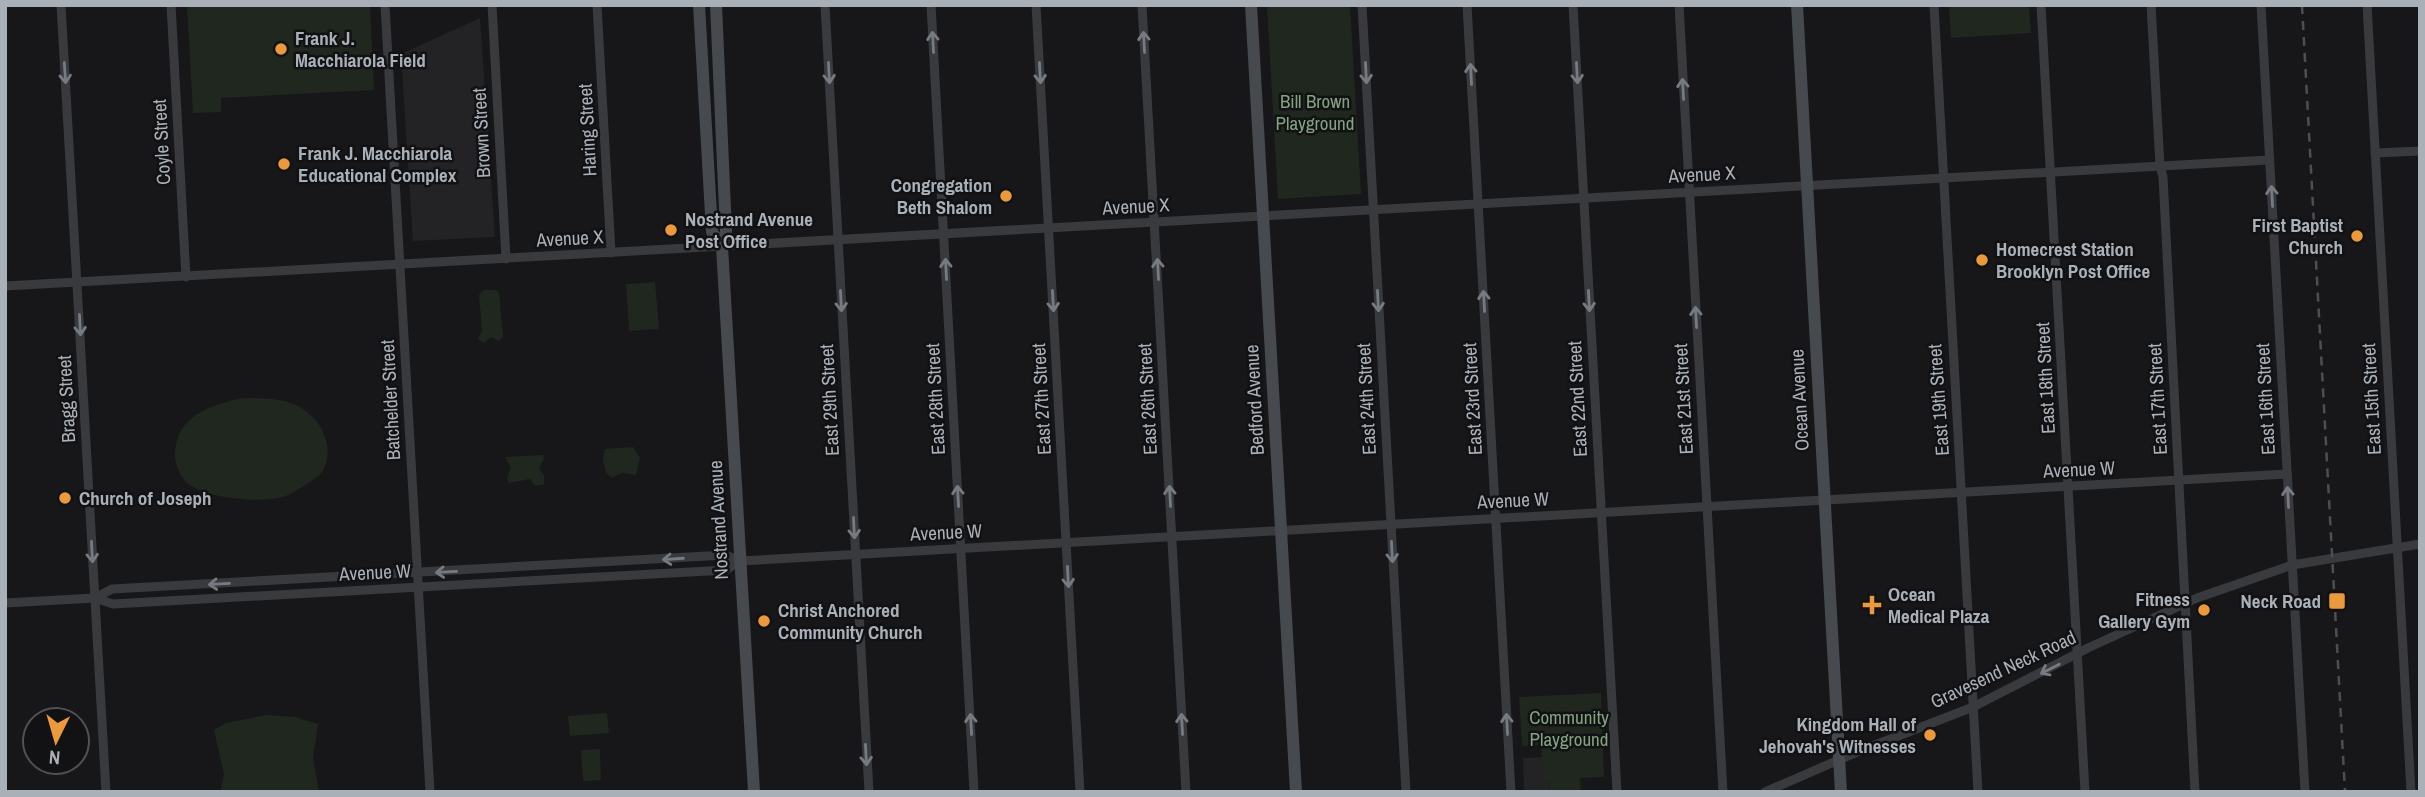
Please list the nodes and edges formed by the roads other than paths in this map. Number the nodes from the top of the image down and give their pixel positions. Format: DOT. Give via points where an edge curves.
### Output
graph roads {
  1 [pos="61,5"];
  2 [pos="171,5"];
  3 [pos="385,5"];
  4 [pos="492,5"];
  5 [pos="597,5"];
  6 [pos="699,5"];
  7 [pos="716,5"];
  8 [pos="825,5"];
  9 [pos="931,5"];
  10 [pos="1036,5"];
  11 [pos="1142,5"];
  12 [pos="1251,5"];
  13 [pos="1362,5"];
  14 [pos="1467,5"];
  15 [pos="1573,5"];
  16 [pos="1679,5"];
  17 [pos="1797,5"];
  18 [pos="1934,5"];
  19 [pos="2041,5"];
  20 [pos="2151,5"];
  21 [pos="2261,5"];
  22 [pos="2367,5"];
  23 [pos="2420,151"];
  24 [pos="2375,153"];
  25 [pos="2269,160"];
  26 [pos="2160,166"];
  27 [pos="2051,172"];
  28 [pos="1943,178"];
  29 [pos="1807,185"];
  30 [pos="1689,192"];
  31 [pos="1584,198"];
  32 [pos="1478,204"];
  33 [pos="1373,210"];
  34 [pos="1263,216"];
  35 [pos="1155,222"];
  36 [pos="1049,228"];
  37 [pos="944,234"];
  38 [pos="838,240"];
  39 [pos="722,247"];
  40 [pos="611,253"];
  41 [pos="506,259"];
  42 [pos="400,265"];
  43 [pos="186,277"];
  44 [pos="78,283"];
  45 [pos="5,286"];
  46 [pos="2287,474"];
  47 [pos="2178,481"];
  48 [pos="2068,487"];
  49 [pos="1961,493"];
  50 [pos="1824,502"];
  51 [pos="1707,507"];
  52 [pos="1601,513"];
  53 [pos="1496,519"];
  54 [pos="1390,525"];
  55 [pos="1281,531"];
  56 [pos="1172,537"];
  57 [pos="1066,543"];
  58 [pos="2420,544"];
  59 [pos="2397,548"];
  60 [pos="961,549"];
  61 [pos="855,555"];
  62 [pos="740,561"];
  63 [pos="2292,565"];
  64 [pos="418,573"];
  65 [pos="419,586"];
  66 [pos="95,598"];
  67 [pos="5,603"];
  68 [pos="2185,603"];
  69 [pos="2078,654"];
  70 [pos="1973,707"];
  71 [pos="1839,760"];
  72 [pos="106,792"];
  73 [pos="430,792"];
  74 [pos="754,792"];
  75 [pos="869,792"];
  76 [pos="974,792"];
  77 [pos="1080,792"];
  78 [pos="1186,792"];
  79 [pos="1296,792"];
  80 [pos="1406,792"];
  81 [pos="1511,792"];
  82 [pos="1617,792"];
  83 [pos="1723,792"];
  84 [pos="1765,792"];
  85 [pos="1841,792"];
  86 [pos="1978,792"];
  87 [pos="2085,792"];
  88 [pos="2195,792"];
  89 [pos="2305,792"];
  90 [pos="2411,792"];
  1 -- 44 [label="street, Bragg Street, one-way"];
  2 -- 43 [label="street, Coyle Street"];
  3 -- 42 [label="street, Batchelder Street"];
  4 -- 41 [label="street, Brown Street"];
  5 -- 40 [label="street, Haring Street"];
  6 -- 39 [label="main road, Nostrand Avenue" via="712,232"];
  7 -- 39 [label="main road, Nostrand Avenue" via="726,232"];
  8 -- 38 [label="street, East 29th Street, one-way"];
  37 -- 9 [label="street, East 28th Street, one-way"];
  10 -- 36 [label="street, East 27th Street, one-way"];
  35 -- 11 [label="street, East 26th Street, one-way"];
  12 -- 34 [label="main road, Bedford Avenue"];
  13 -- 33 [label="street, East 24th Street, one-way"];
  32 -- 14 [label="street, East 23rd Street, one-way"];
  15 -- 31 [label="street, East 22nd Street, one-way"];
  30 -- 16 [label="street, East 21st Street, one-way"];
  17 -- 29 [label="main road, Ocean Avenue"];
  18 -- 28 [label="street, East 19th Street"];
  19 -- 27 [label="street, East 18th Street"];
  20 -- 26 [label="street, East 17th Street"];
  21 -- 25 [label="street, East 16th Street"];
  22 -- 24 [label="street, East 15th Street"];
  23 -- 24 [label="street"];
  24 -- 59 [label="street, East 15th Street"];
  25 -- 26 [label="street, Avenue X"];
  46 -- 25 [label="street, East 16th Street, one-way"];
  26 -- 27 [label="street, Avenue X"];
  26 -- 47 [label="street, East 17th Street"];
  27 -- 28 [label="street, Avenue X"];
  27 -- 48 [label="street, East 18th Street"];
  28 -- 29 [label="street, Avenue X"];
  28 -- 49 [label="street, East 19th Street"];
  29 -- 30 [label="street, Avenue X"];
  29 -- 50 [label="main road, Ocean Avenue"];
  30 -- 31 [label="street, Avenue X"];
  51 -- 30 [label="street, East 21st Street, one-way"];
  31 -- 32 [label="street, Avenue X"];
  31 -- 52 [label="street, East 22nd Street, one-way"];
  32 -- 33 [label="street, Avenue X"];
  53 -- 32 [label="street, East 23rd Street, one-way"];
  33 -- 34 [label="street, Avenue X"];
  33 -- 54 [label="street, East 24th Street, one-way"];
  34 -- 35 [label="street, Avenue X"];
  34 -- 55 [label="main road, Bedford Avenue"];
  35 -- 36 [label="street, Avenue X"];
  56 -- 35 [label="street, East 26th Street, one-way"];
  36 -- 37 [label="street, Avenue X"];
  36 -- 57 [label="street, East 27th Street, one-way"];
  37 -- 38 [label="street, Avenue X"];
  60 -- 37 [label="street, East 28th Street, one-way"];
  38 -- 39 [label="street, Avenue X"];
  38 -- 61 [label="street, East 29th Street, one-way"];
  39 -- 40 [label="street, Avenue X"];
  39 -- 62 [label="main road, Nostrand Avenue"];
  40 -- 41 [label="street, Avenue X"];
  41 -- 42 [label="street, Avenue X"];
  42 -- 43 [label="street, Avenue X"];
  42 -- 64 [label="street, Batchelder Street"];
  43 -- 44 [label="street, Avenue X"];
  44 -- 45 [label="street, Avenue X"];
  44 -- 66 [label="street, Bragg Street, one-way"];
  46 -- 47 [label="street, Avenue W"];
  63 -- 46 [label="street, East 16th Street, one-way"];
  47 -- 48 [label="street, Avenue W"];
  47 -- 68 [label="street, East 17th Street"];
  48 -- 49 [label="street, Avenue W"];
  48 -- 69 [label="street, East 18th Street"];
  49 -- 50 [label="street, Avenue W"];
  49 -- 70 [label="street, East 19th Street"];
  50 -- 51 [label="street, Avenue W"];
  50 -- 71 [label="main road, Ocean Avenue"];
  51 -- 52 [label="street, Avenue W"];
  51 -- 83 [label="street, East 21st Street"];
  52 -- 53 [label="street, Avenue W"];
  52 -- 82 [label="street, East 22nd Street"];
  53 -- 54 [label="street, Avenue W"];
  81 -- 53 [label="street, East 23rd Street, one-way"];
  54 -- 55 [label="street, Avenue W"];
  54 -- 80 [label="street, East 24th Street, one-way"];
  55 -- 56 [label="street, Avenue W"];
  55 -- 79 [label="main road, Bedford Avenue"];
  56 -- 57 [label="street, Avenue W"];
  78 -- 56 [label="street, East 26th Street, one-way"];
  57 -- 60 [label="street, Avenue W"];
  57 -- 77 [label="street, East 27th Street, one-way"];
  58 -- 59 [label="street, Gravesend Neck Road"];
  59 -- 63 [label="street, Gravesend Neck Road"];
  59 -- 90 [label="street, East 15th Street"];
  60 -- 61 [label="street, Avenue W"];
  76 -- 60 [label="street, East 28th Street, one-way"];
  61 -- 62 [label="street, Avenue W"];
  61 -- 75 [label="street, East 29th Street, one-way"];
  62 -- 64 [label="street, Avenue W, one-way" via="725,555"];
  62 -- 65 [label="street, Avenue W" via="726,570"];
  62 -- 74 [label="main road, Nostrand Avenue"];
  63 -- 68 [label="street, Gravesend Neck Road"];
  63 -- 89 [label="street, East 16th Street"];
  64 -- 65 [label="street, Batchelder Street"];
  64 -- 66 [label="street, Avenue W, one-way" via="112,589"];
  65 -- 66 [label="street, Avenue W" via="113,604"];
  65 -- 73 [label="street, Batchelder Street"];
  66 -- 67 [label="street, Avenue W"];
  66 -- 72 [label="street, Bragg Street"];
  68 -- 69 [label="street, Gravesend Neck Road"];
  68 -- 88 [label="street, East 17th Street"];
  69 -- 70 [label="street, Gravesend Neck Road, one-way"];
  69 -- 87 [label="street, East 18th Street"];
  70 -- 71 [label="street, Gravesend Neck Road"];
  70 -- 86 [label="street, East 19th Street"];
  71 -- 84 [label="street, Gravesend Neck Road"];
  71 -- 85 [label="main road, Ocean Avenue"];
}
